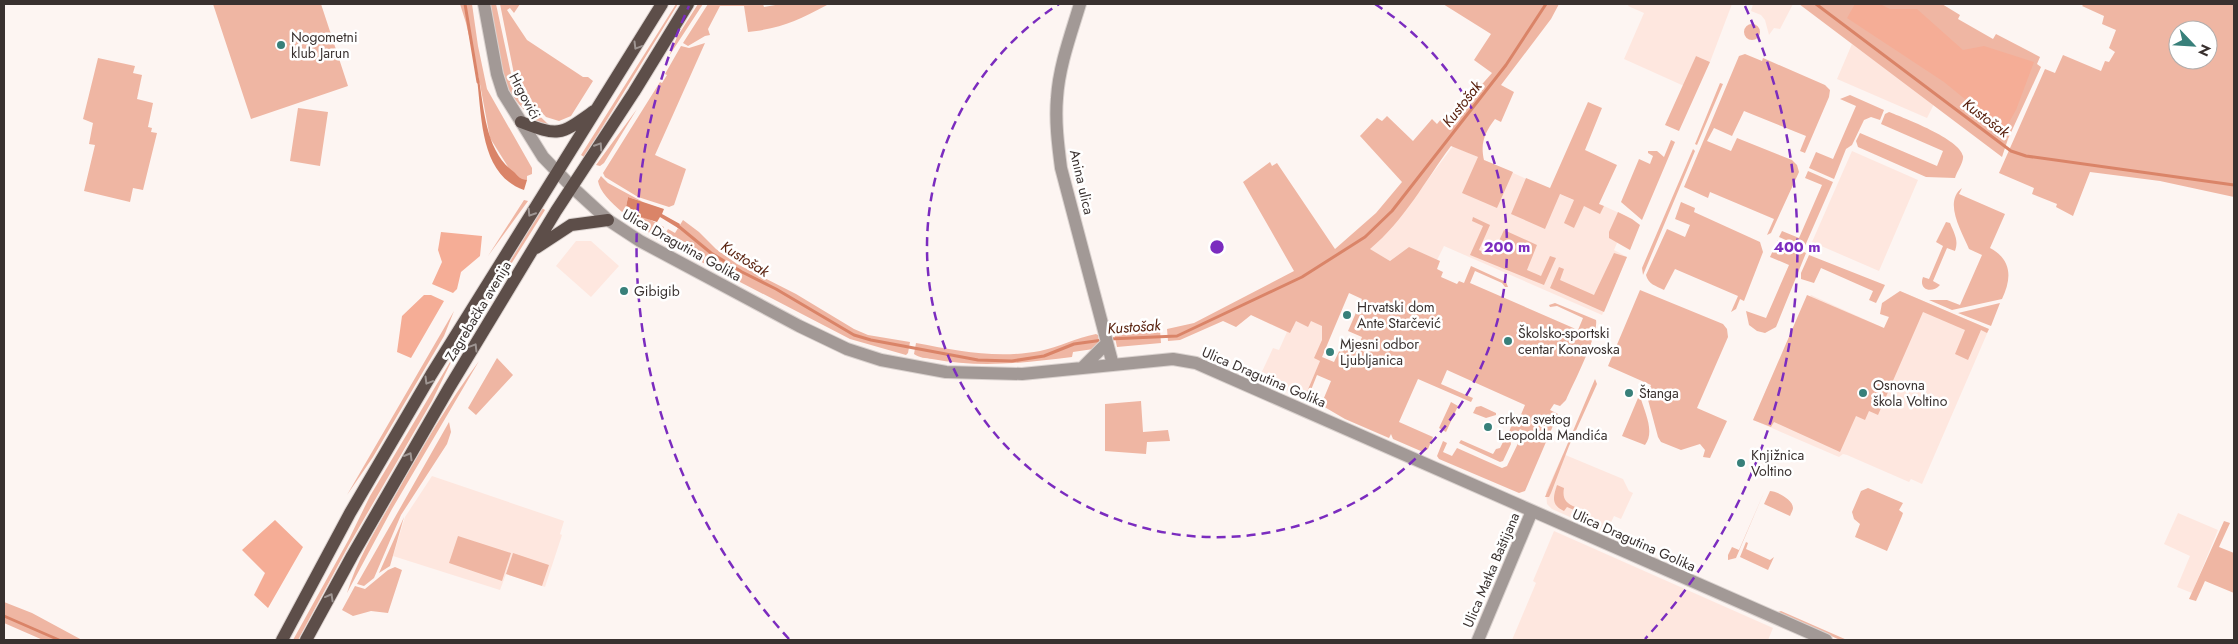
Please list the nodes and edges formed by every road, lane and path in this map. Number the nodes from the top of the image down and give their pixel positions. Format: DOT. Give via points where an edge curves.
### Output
graph roads {
  1 [pos="484,4"];
  2 [pos="662,4"];
  3 [pos="688,4"];
  4 [pos="1080,4"];
  5 [pos="600,106"];
  6 [pos="521,122"];
  7 [pos="558,172"];
  8 [pos="572,187"];
  9 [pos="608,220"];
  10 [pos="532,251"];
  11 [pos="1107,343"];
  12 [pos="1113,365"];
  13 [pos="1082,368"];
  14 [pos="1532,511"];
  15 [pos="282,640"];
  16 [pos="306,640"];
  17 [pos="1478,640"];
  18 [pos="1826,640"];
  1 -- 6 [label="street, Hrgovići" via="497,74 503,93"];
  2 -- 5 [label="main road, Zagrebačka avenija, one-way"];
  8 -- 3 [label="main road, Zagrebačka avenija, one-way"];
  4 -- 11 [label="street, Anina ulica" via="1058,82 1058,138 1061,168"];
  5 -- 6 [label="main road" via="562,132 545,132"];
  5 -- 7 [label="main road, Zagrebačka avenija"];
  6 -- 7 [label="street, Hrgovići" via="543,157"];
  7 -- 8 [label="street, Hrgovići"];
  7 -- 15 [label="main road, Zagrebačka avenija, one-way" via="385,452"];
  8 -- 9 [label="street, Ulica Dragutina Golika"];
  8 -- 10 [label="main road, Zagrebačka avenija"];
  9 -- 10 [label="main road" via="580,222 566,227"];
  9 -- 13 [label="street, Ulica Dragutina Golika" via="665,256 799,326 846,349 881,360 914,368 965,373 1022,374"];
  16 -- 10 [label="main road, Zagrebačka avenija, one-way" via="416,444"];
  11 -- 12 [label="street, Anina ulica"];
  11 -- 13 [label="street"];
  12 -- 13 [label="street, Ulica Dragutina Golika"];
  12 -- 14 [label="street, Ulica Dragutina Golika" via="1173,359 1196,364"];
  14 -- 17 [label="street, Ulica Matka Baštijana"];
  14 -- 18 [label="street, Ulica Dragutina Golika"];
}
